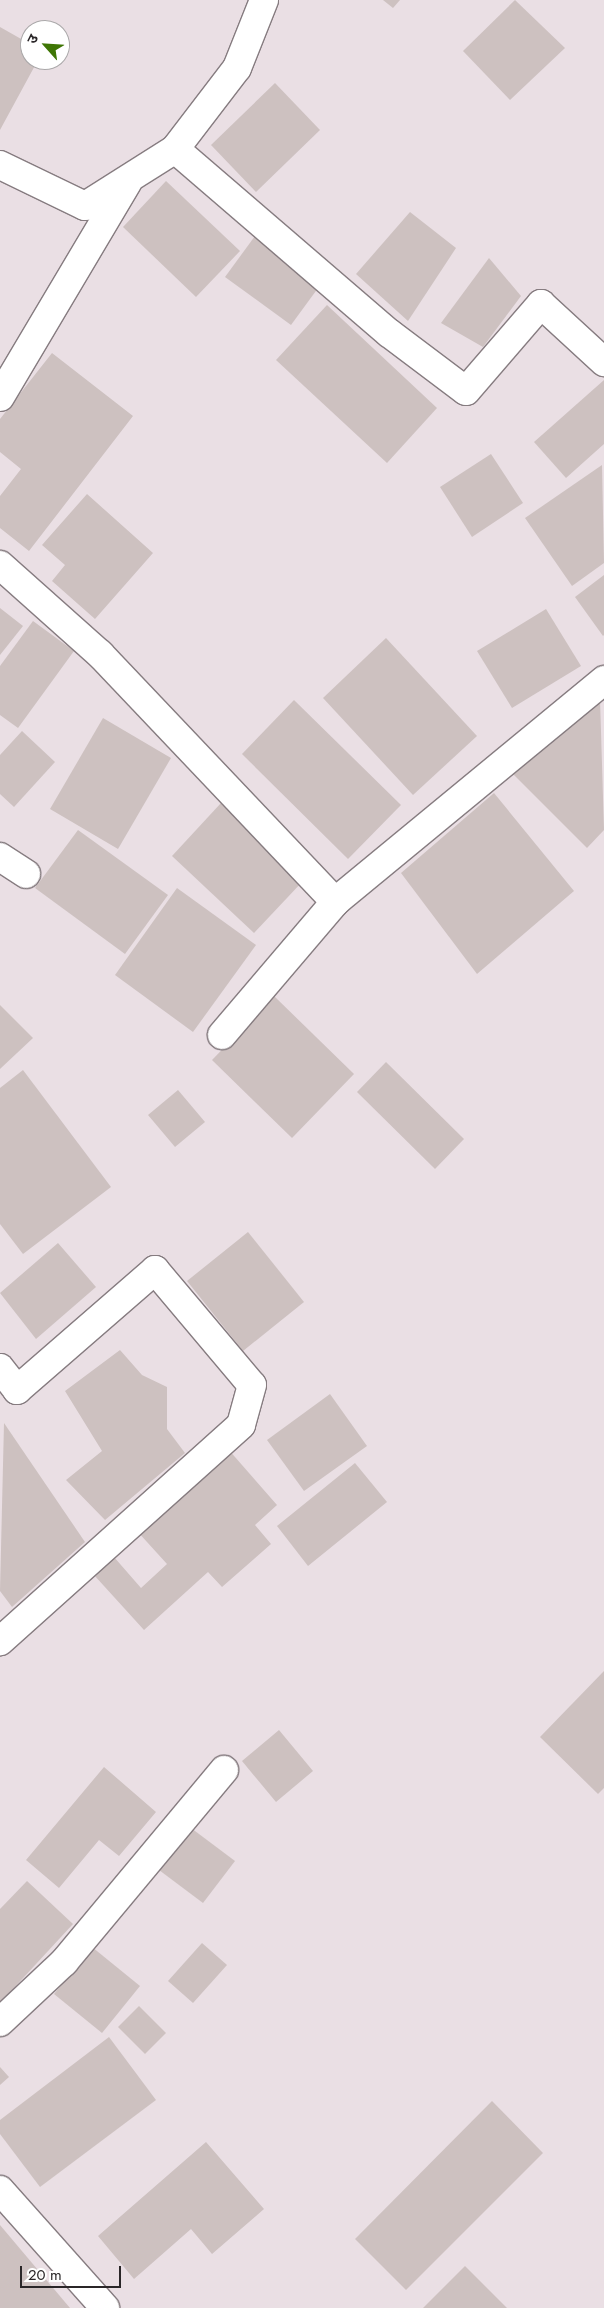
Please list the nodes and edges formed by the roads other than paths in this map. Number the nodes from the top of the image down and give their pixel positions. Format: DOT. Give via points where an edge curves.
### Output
graph roads {
  1 [pos="264,0"];
  2 [pos="174,149"];
  3 [pos="0,165"];
  4 [pos="130,177"];
  5 [pos="604,362"];
  6 [pos="0,396"];
  7 [pos="0,565"];
  8 [pos="604,680"];
  9 [pos="0,857"];
  10 [pos="26,874"];
  11 [pos="334,902"];
  12 [pos="222,1035"];
  13 [pos="0,1368"];
  14 [pos="8,1396"];
  15 [pos="3,1629"];
  16 [pos="224,1770"];
  17 [pos="0,2022"];
  18 [pos="0,2190"];
  19 [pos="105,2308"];
  1 -- 2 [label="street" via="237,68"];
  2 -- 4 [label="street"];
  2 -- 5 [label="street" via="389,333 466,391 541,304"];
  3 -- 4 [label="street" via="85,206"];
  4 -- 6 [label="street"];
  7 -- 11 [label="street" via="100,654"];
  8 -- 11 [label="street"];
  9 -- 10 [label="street"];
  11 -- 12 [label="street"];
  13 -- 14 [label="street"];
  14 -- 15 [label="street" via="155,1270 252,1385 242,1425"];
  16 -- 17 [label="street" via="64,1962"];
  18 -- 19 [label="street"];
}
